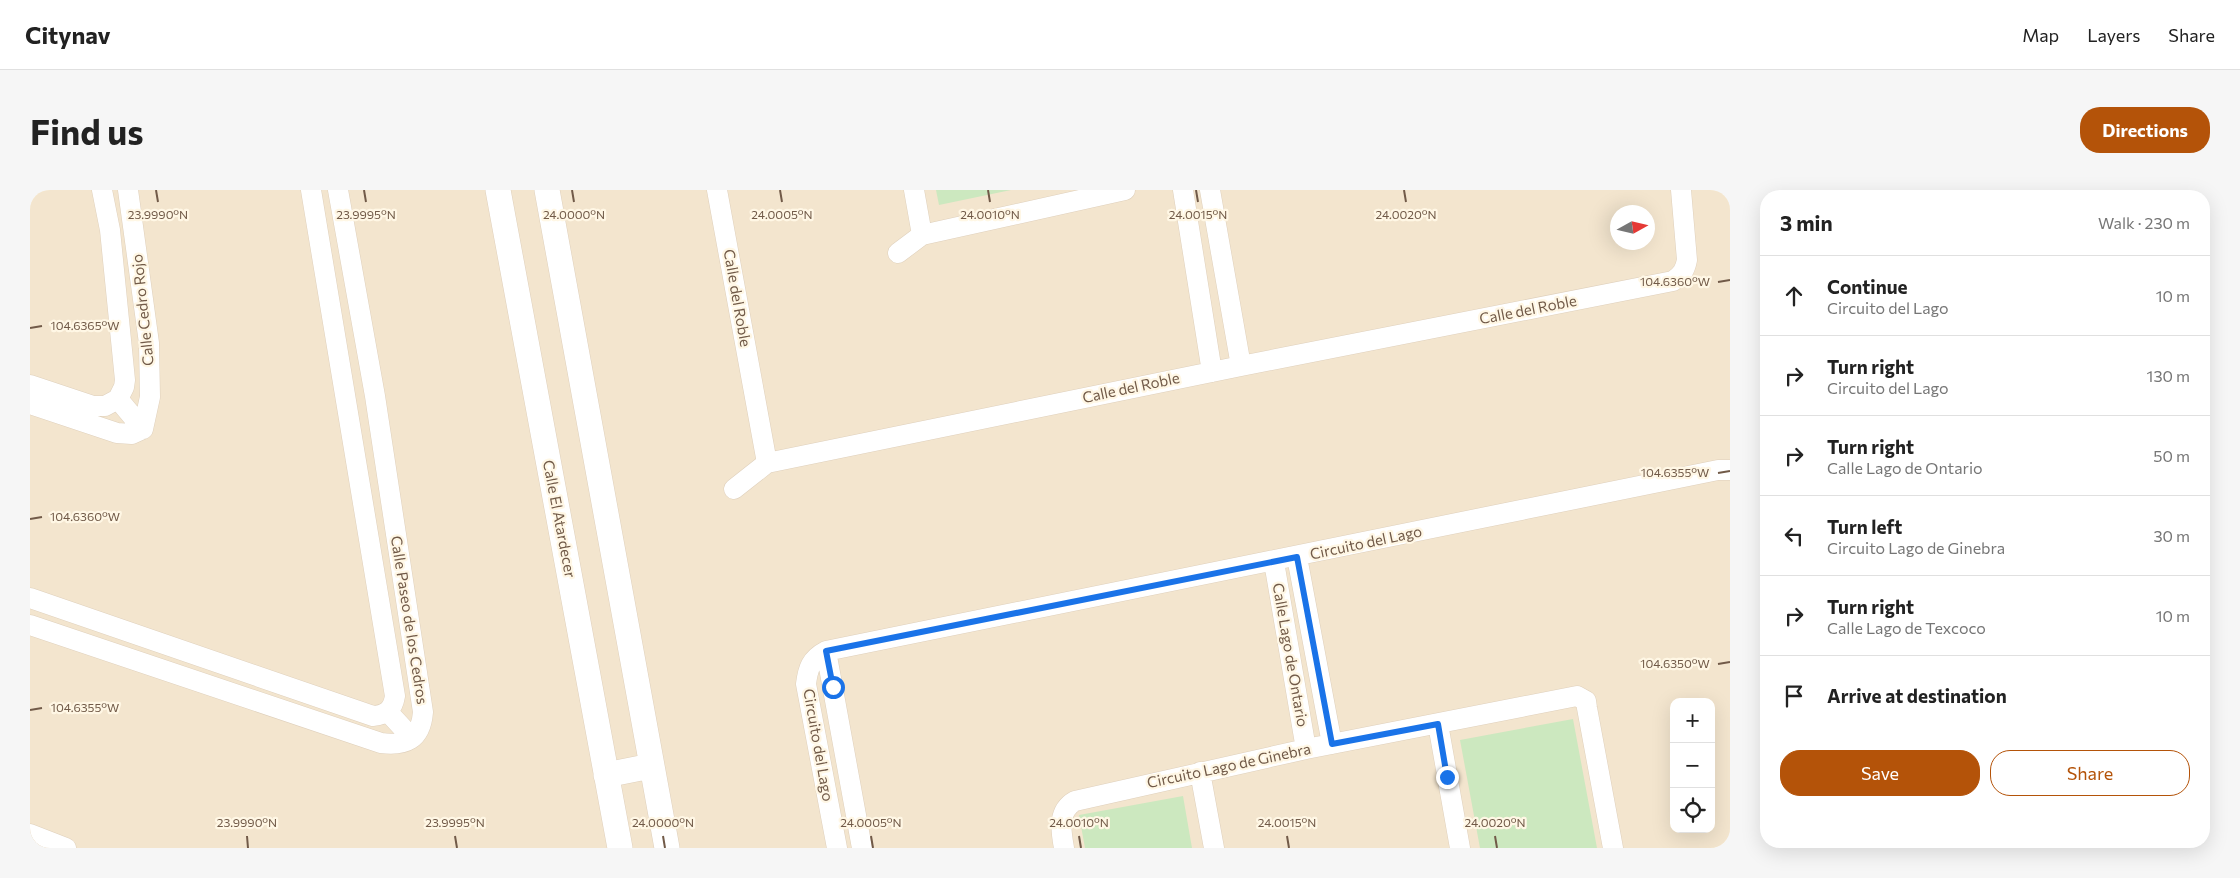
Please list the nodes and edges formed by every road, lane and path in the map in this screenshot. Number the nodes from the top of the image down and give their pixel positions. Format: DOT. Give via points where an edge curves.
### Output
graph roads {
  1 [pos="129,190"];
  2 [pos="311,190"];
  3 [pos="338,190"];
  4 [pos="498,190"];
  5 [pos="547,190"];
  6 [pos="717,190"];
  7 [pos="914,190"];
  8 [pos="1125,190"];
  9 [pos="1183,190"];
  10 [pos="1210,190"];
  11 [pos="1681,190"];
  12 [pos="103,192"];
  13 [pos="922,235"];
  14 [pos="898,253"];
  15 [pos="1240,366"];
  16 [pos="1212,372"];
  17 [pos="30,385"];
  18 [pos="375,396"];
  19 [pos="346,397"];
  20 [pos="118,399"];
  21 [pos="30,404"];
  22 [pos="143,429"];
  23 [pos="767,463"];
  24 [pos="1730,470"];
  25 [pos="734,488"];
  26 [pos="1297,557"];
  27 [pos="1274,562"];
  28 [pos="30,598"];
  29 [pos="30,625"];
  30 [pos="117,627"];
  31 [pos="108,651"];
  32 [pos="826,651"];
  33 [pos="388,712"];
  34 [pos="1438,724"];
  35 [pos="412,738"];
  36 [pos="1332,744"];
  37 [pos="1306,749"];
  38 [pos="651,766"];
  39 [pos="1200,772"];
  40 [pos="606,775"];
  41 [pos="30,834"];
  42 [pos="66,848"];
  43 [pos="620,848"];
  44 [pos="667,848"];
  45 [pos="836,848"];
  46 [pos="862,848"];
  47 [pos="1064,848"];
  48 [pos="1214,848"];
  49 [pos="1460,848"];
  50 [pos="1613,848"];
  1 -- 12 [label="street"];
  1 -- 22 [label="street, Calle Cedro Rojo" via="149,343 150,397"];
  2 -- 19 [label="street, Calle Paseo de los Cedros"];
  3 -- 18 [label="street, Calle Paseo de los Cedros"];
  4 -- 40 [label="street, Calle El Atardecer"];
  5 -- 38 [label="street"];
  6 -- 23 [label="street, Calle del Roble"];
  7 -- 13 [label="street"];
  8 -- 13 [label="street"];
  9 -- 16 [label="street"];
  10 -- 15 [label="street"];
  11 -- 15 [label="street, Calle del Roble" via="1687,260 1680,277 1673,281"];
  12 -- 20 [label="street, Calle Cedro Rojo" via="110,230 125,380"];
  13 -- 14 [label="street"];
  15 -- 16 [label="street, Calle del Roble"];
  16 -- 23 [label="street, Calle del Roble"];
  17 -- 20 [label="street" via="93,406 105,406"];
  18 -- 19 [label="street"];
  18 -- 35 [label="street, Calle Paseo de los Cedros" via="422,712 422,722"];
  19 -- 33 [label="street, Calle Paseo de los Cedros" via="395,696"];
  20 -- 22 [label="street"];
  21 -- 22 [label="street" via="117,433 132,434"];
  23 -- 25 [label="street"];
  24 -- 26 [label="street, Circuito del Lago"];
  26 -- 27 [label="street, Circuito del Lago"];
  26 -- 36 [label="street, Calle Lago de Ontario"];
  27 -- 32 [label="street, Circuito del Lago"];
  27 -- 37 [label="street, Calle Lago de Ontario"];
  28 -- 30 [label="street"];
  29 -- 31 [label="street"];
  30 -- 31 [label="street"];
  30 -- 33 [label="street" via="373,716"];
  31 -- 35 [label="street" via="381,743 406,743"];
  32 -- 45 [label="street, Circuito del Lago" via="816,656 810,665 806,684"];
  32 -- 46 [label="street, Circuito del Lago"];
  33 -- 35 [label="street"];
  34 -- 36 [label="street, Circuito Lago de Ginebra"];
  34 -- 49 [label="street"];
  34 -- 50 [label="street, Circuito Lago de Ginebra" via="1573,697 1582,698 1586,701"];
  36 -- 37 [label="street, Circuito Lago de Ginebra"];
  37 -- 39 [label="street, Circuito Lago de Ginebra"];
  38 -- 40 [label="street"];
  38 -- 44 [label="street"];
  39 -- 47 [label="street, Circuito Lago de Ginebra" via="1070,804 1062,818"];
  39 -- 48 [label="street"];
  40 -- 43 [label="street, Calle El Atardecer"];
  41 -- 42 [label="street"];
}
